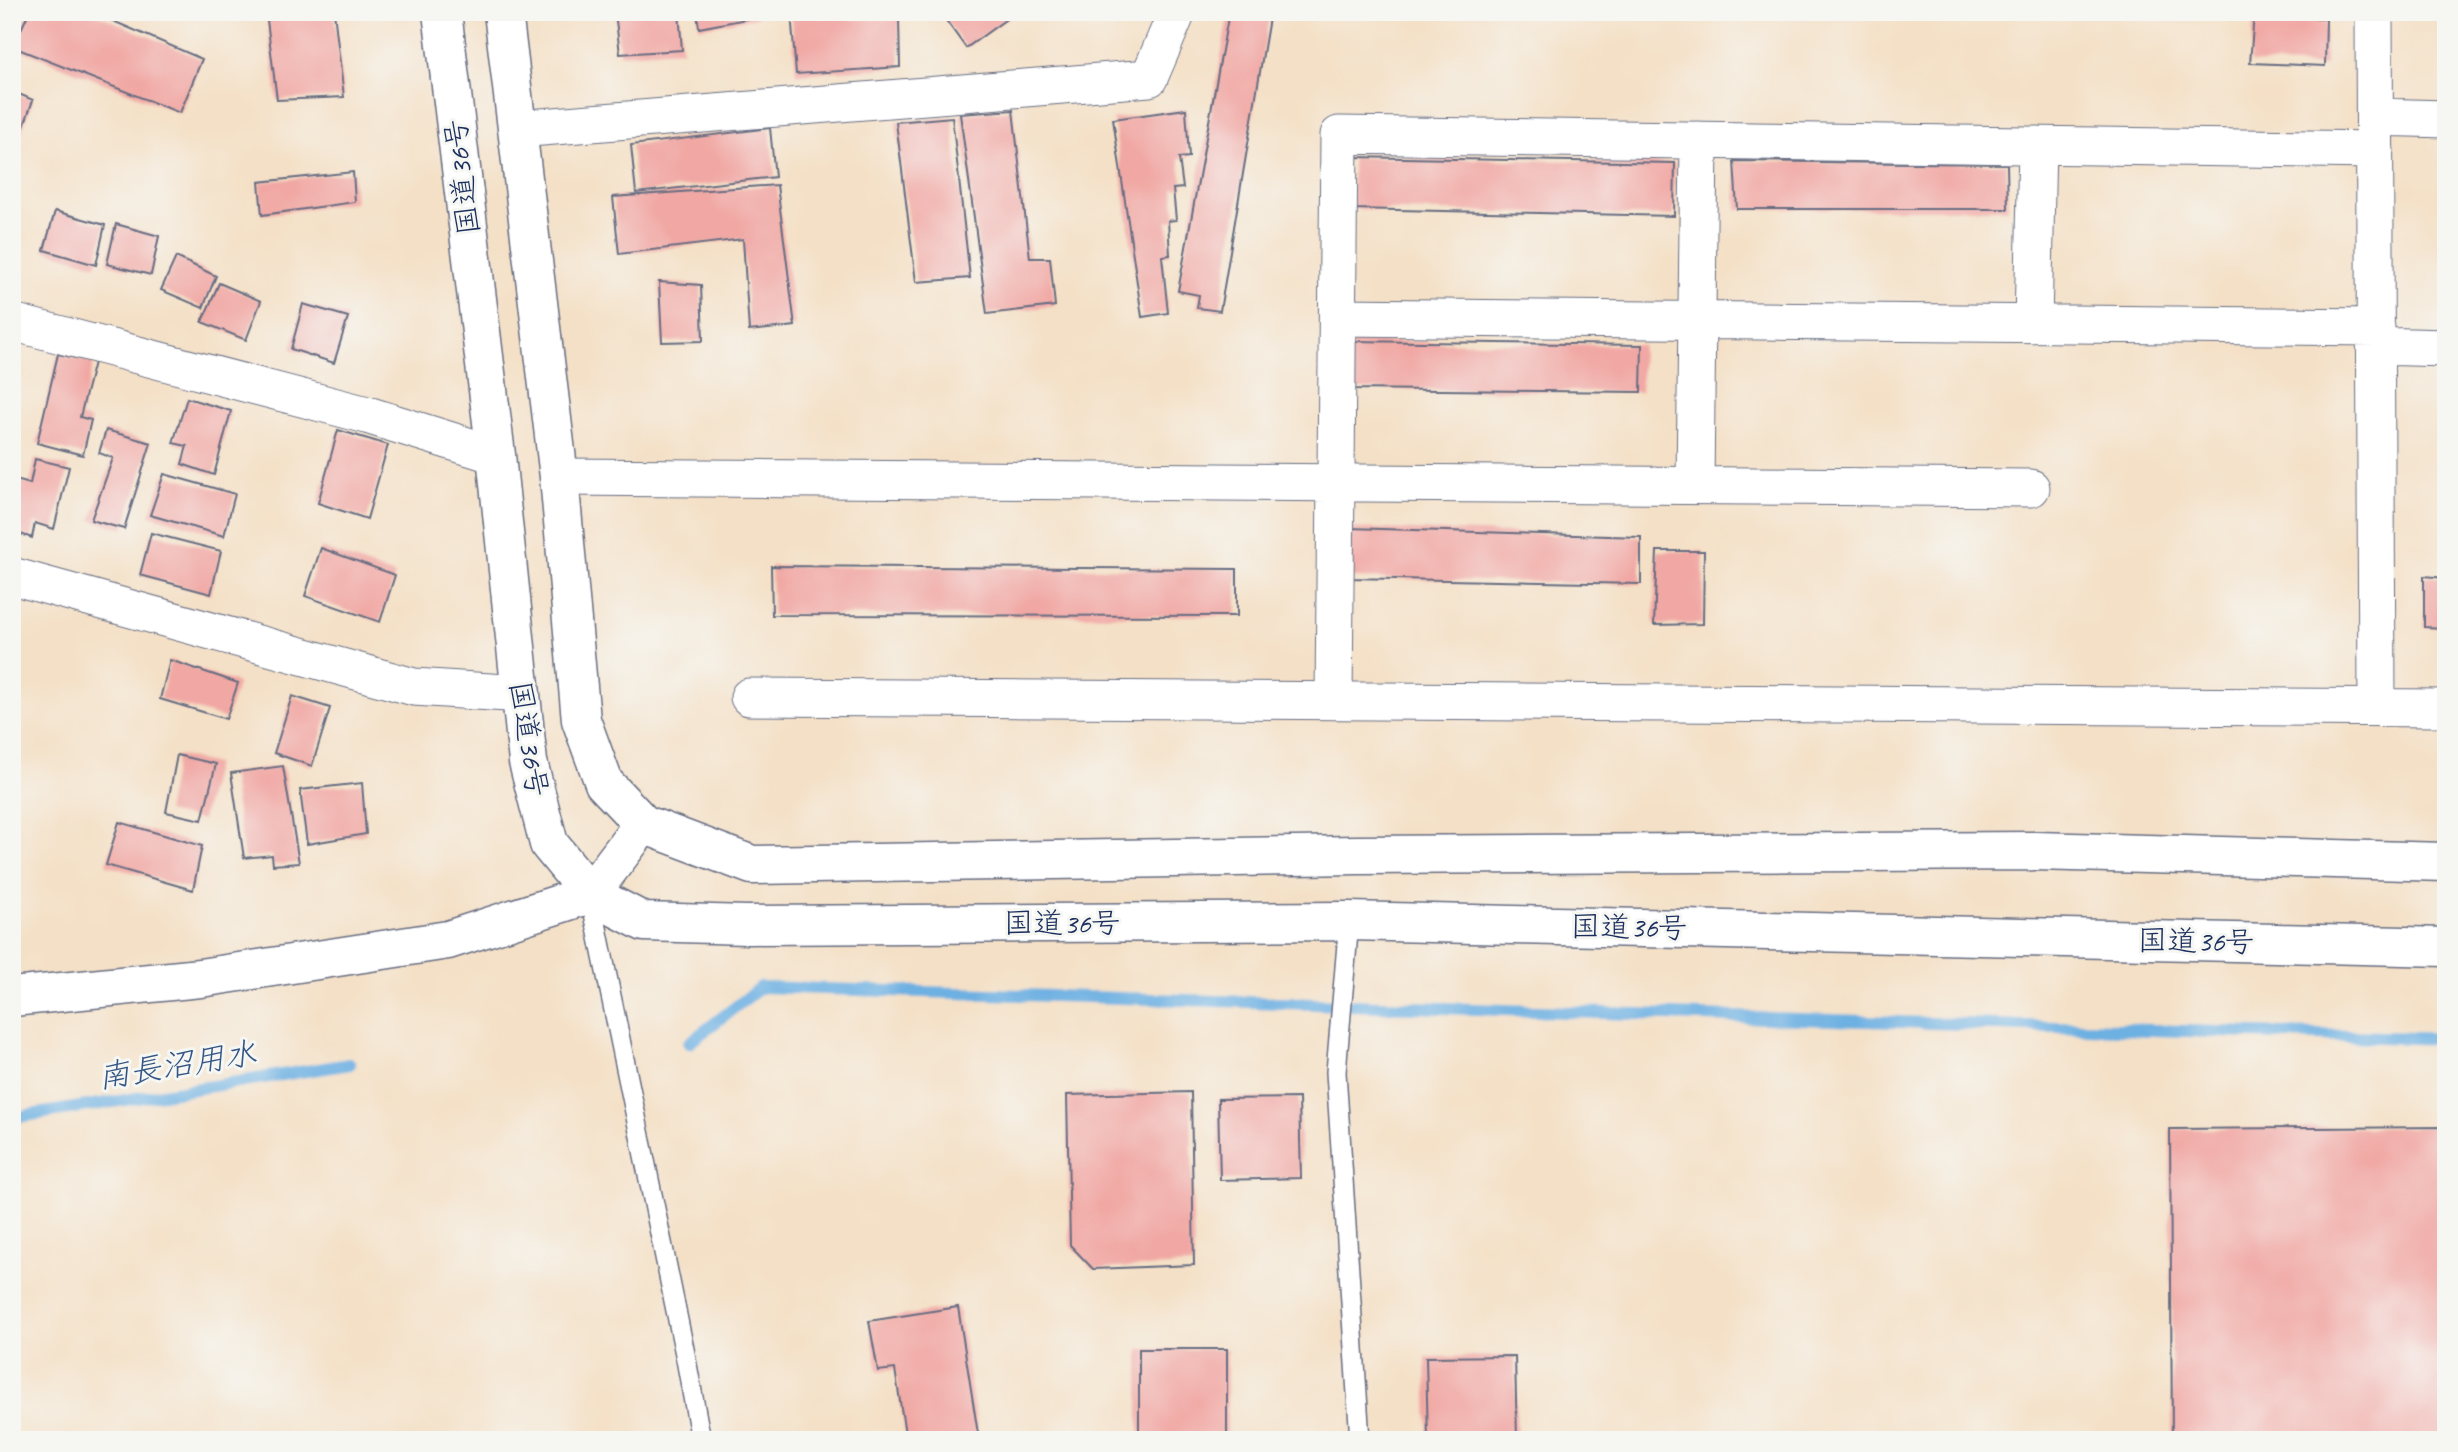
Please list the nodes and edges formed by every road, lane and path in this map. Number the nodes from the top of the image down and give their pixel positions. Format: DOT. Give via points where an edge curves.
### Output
graph roads {
  1 [pos="442,12"];
  2 [pos="503,12"];
  3 [pos="1177,12"];
  4 [pos="2374,12"];
  5 [pos="2446,119"];
  6 [pos="517,129"];
  7 [pos="2375,133"];
  8 [pos="1699,140"];
  9 [pos="2037,145"];
  10 [pos="1338,317"];
  11 [pos="1699,320"];
  12 [pos="12,322"];
  13 [pos="2033,324"];
  14 [pos="2375,336"];
  15 [pos="2446,348"];
  16 [pos="496,455"];
  17 [pos="559,477"];
  18 [pos="1336,481"];
  19 [pos="1695,485"];
  20 [pos="2031,488"];
  21 [pos="12,576"];
  22 [pos="521,694"];
  23 [pos="749,696"];
  24 [pos="1334,700"];
  25 [pos="2377,707"];
  26 [pos="2446,709"];
  27 [pos="643,824"];
  28 [pos="2446,862"];
  29 [pos="590,894"];
  30 [pos="1349,921"];
  31 [pos="2446,947"];
  32 [pos="12,997"];
  33 [pos="701,1440"];
  34 [pos="1360,1440"];
  1 -- 16 [label="main road, 国道36号"];
  2 -- 6 [label="main road, 国道36号"];
  3 -- 6 [label="street" via="1149,78"];
  4 -- 7 [label="street"];
  5 -- 7 [label="street"];
  6 -- 17 [label="main road, 国道36号"];
  7 -- 9 [label="street"];
  7 -- 14 [label="street"];
  8 -- 9 [label="street"];
  8 -- 10 [label="street" via="1339,135"];
  8 -- 11 [label="street"];
  9 -- 13 [label="street"];
  10 -- 11 [label="street"];
  10 -- 18 [label="street"];
  11 -- 13 [label="street"];
  11 -- 19 [label="street"];
  12 -- 16 [label="street" via="367,415"];
  13 -- 14 [label="street"];
  14 -- 15 [label="street"];
  14 -- 25 [label="street"];
  16 -- 22 [label="main road, 国道36号"];
  17 -- 18 [label="street"];
  17 -- 27 [label="main road, 国道36号" via="581,720 604,783"];
  18 -- 19 [label="street"];
  18 -- 24 [label="street"];
  19 -- 20 [label="street"];
  21 -- 22 [label="street" via="414,687"];
  22 -- 29 [label="main road, 国道36号" via="528,762 549,844"];
  23 -- 24 [label="street"];
  24 -- 25 [label="street"];
  25 -- 26 [label="street"];
  27 -- 28 [label="main road, 国道36号" via="752,864 2007,852"];
  27 -- 29 [label="main road"];
  29 -- 30 [label="main road, 国道36号" via="644,922"];
  29 -- 32 [label="main road" via="448,940 200,978"];
  29 -- 33 [label="lane"];
  30 -- 31 [label="main road, 国道36号"];
  30 -- 34 [label="lane" via="1335,1072"];
}
